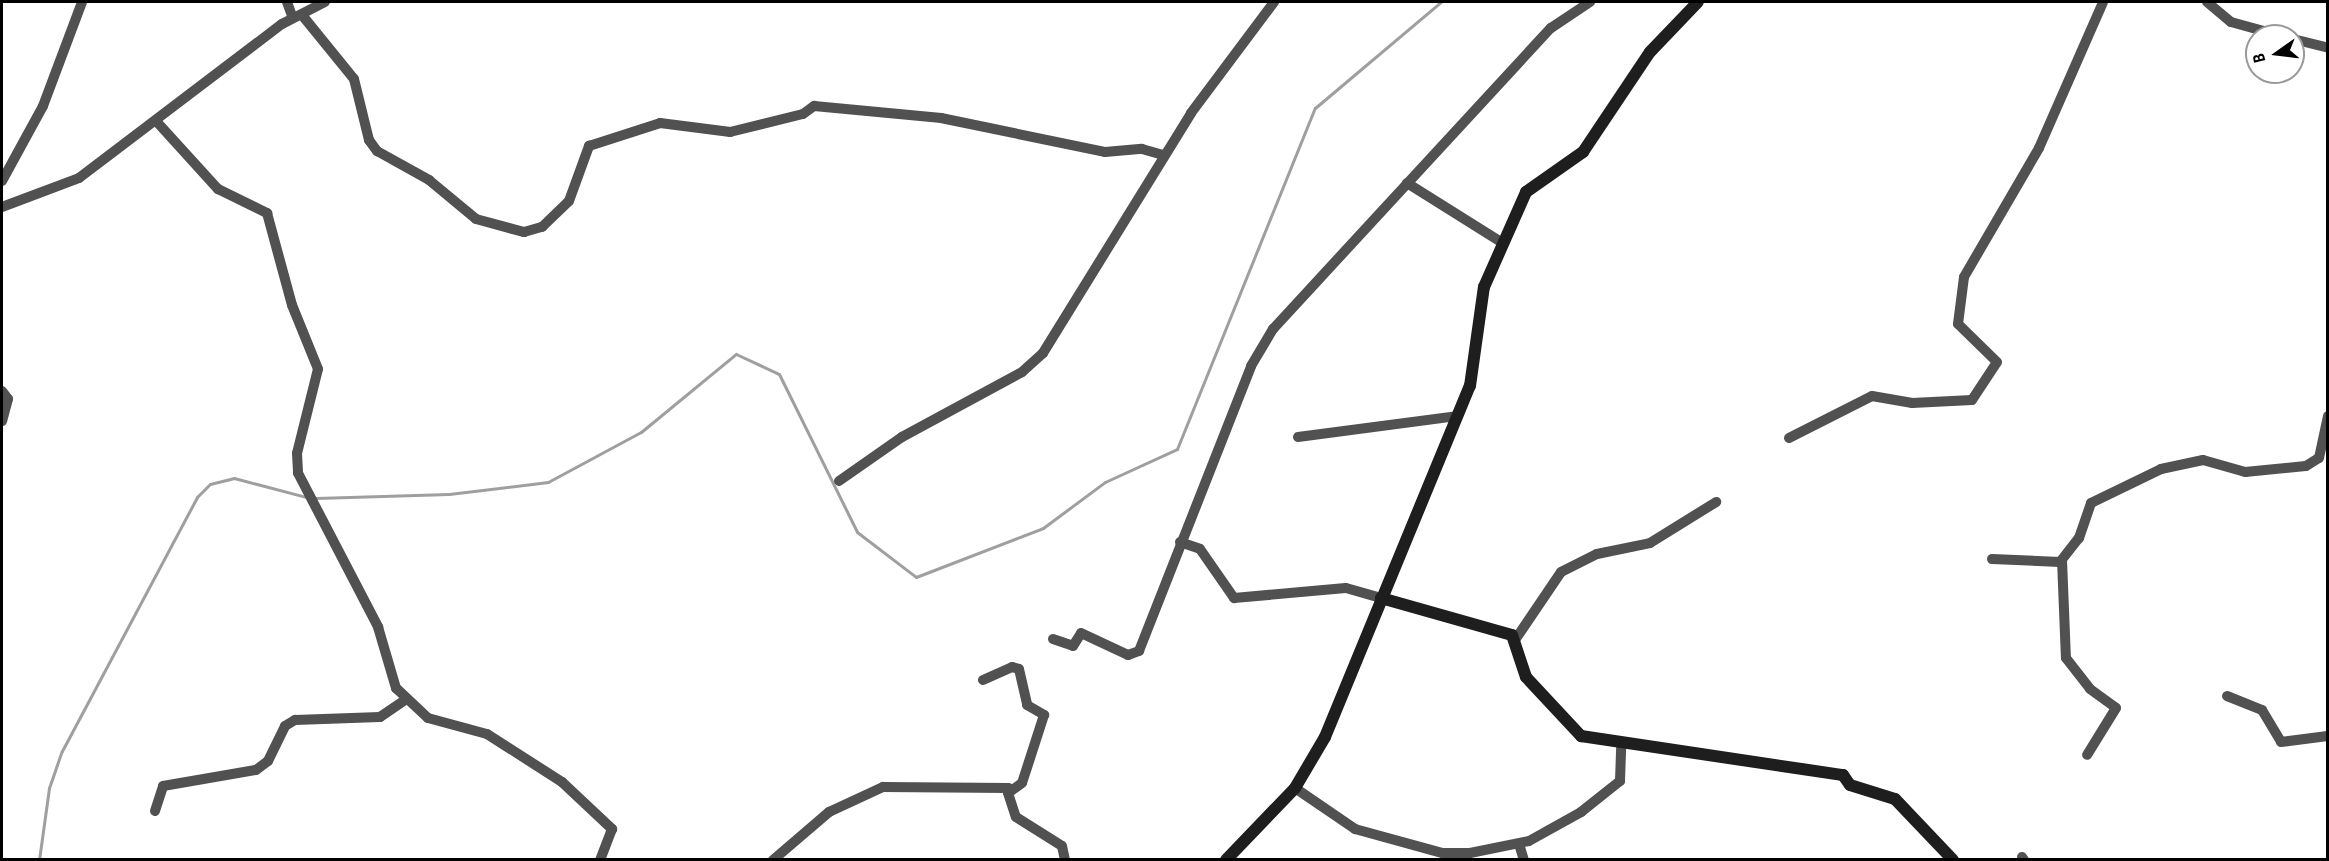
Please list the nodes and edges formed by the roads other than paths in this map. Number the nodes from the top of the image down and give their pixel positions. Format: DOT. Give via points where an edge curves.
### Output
graph roads {
  1 [pos="82,2"];
  2 [pos="286,2"];
  3 [pos="325,2"];
  4 [pos="1274,2"];
  5 [pos="1590,2"];
  6 [pos="1698,2"];
  7 [pos="2103,2"];
  8 [pos="2207,2"];
  9 [pos="297,15"];
  10 [pos="2245,26"];
  11 [pos="2305,42"];
  12 [pos="2328,48"];
  13 [pos="158,122"];
  14 [pos="1163,155"];
  15 [pos="2,181"];
  16 [pos="1407,183"];
  17 [pos="2,207"];
  18 [pos="1501,242"];
  19 [pos="2,391"];
  20 [pos="1457,416"];
  21 [pos="2328,416"];
  22 [pos="2,421"];
  23 [pos="1298,437"];
  24 [pos="1789,438"];
  25 [pos="839,481"];
  26 [pos="1716,502"];
  27 [pos="1180,542"];
  28 [pos="1992,559"];
  29 [pos="2062,560"];
  30 [pos="1381,598"];
  31 [pos="1053,639"];
  32 [pos="1515,640"];
  33 [pos="983,680"];
  34 [pos="2227,696"];
  35 [pos="405,700"];
  36 [pos="2328,736"];
  37 [pos="1621,743"];
  38 [pos="2087,755"];
  39 [pos="1009,788"];
  40 [pos="1294,788"];
  41 [pos="155,811"];
  42 [pos="1519,844"];
  43 [pos="1441,856"];
  44 [pos="600,860"];
  45 [pos="773,860"];
  46 [pos="1065,860"];
  47 [pos="1226,860"];
  48 [pos="1524,860"];
  49 [pos="1953,860"];
  1 -- 15 [label="street" via="44,106"];
  2 -- 9 [label="street"];
  3 -- 9 [label="street"];
  4 -- 14 [label="street"];
  5 -- 16 [label="street" via="1551,28"];
  6 -- 18 [label="street" via="1650,52 1583,152 1531,185"];
  7 -- 24 [label="street" via="2082,39 2039,147 1964,277 1958,324 1997,362 1972,400 1912,403 1872,396"];
  8 -- 10 [label="street" via="2231,22"];
  9 -- 13 [label="street"];
  9 -- 14 [label="street" via="354,79 369,140 377,151 429,180 476,219 524,232 542,227 569,201 589,146 660,123 730,132 803,114 814,106 956,120 1105,152 1142,149"];
  11 -- 12 [label="street"];
  13 -- 17 [label="street" via="79,178"];
  13 -- 35 [label="street" via="218,189 267,213 292,305 318,369 296,465 378,627 384,661"];
  14 -- 25 [label="street" via="1043,352 1022,372 902,437"];
  16 -- 18 [label="street"];
  16 -- 27 [label="street" via="1263,344"];
  18 -- 20 [label="street" via="1480,300 1472,381"];
  19 -- 22 [label="street" via="8,399"];
  20 -- 23 [label="street"];
  20 -- 30 [label="street"];
  21 -- 29 [label="street" via="2319,458 2306,466 2244,472 2197,460 2104,493 2091,503 2079,538"];
  26 -- 32 [label="street" via="1650,543 1596,554 1561,572"];
  27 -- 30 [label="street" via="1200,549 1234,598 1346,588"];
  27 -- 31 [label="street" via="1139,651 1128,655 1082,633 1073,646"];
  28 -- 29 [label="street"];
  29 -- 38 [label="street" via="2066,658 2090,689 2116,708"];
  30 -- 32 [label="street" via="1500,629"];
  30 -- 40 [label="street" via="1325,736"];
  32 -- 37 [label="street" via="1526,677 1572,728 1595,740"];
  33 -- 39 [label="street" via="1012,667 1019,669 1027,705 1044,715 1022,783"];
  34 -- 36 [label="street" via="2262,710 2281,742"];
  35 -- 41 [label="street" via="380,717 295,720 285,726 268,761 256,770 169,784 160,791"];
  35 -- 44 [label="street" via="436,723 500,740 562,782 612,830"];
  37 -- 42 [label="street" via="1622,772 1614,787 1559,826"];
  37 -- 49 [label="street" via="1843,775 1850,785 1895,799"];
  39 -- 45 [label="street" via="883,787 824,816"];
  39 -- 46 [label="street" via="1016,817 1062,846"];
  40 -- 43 [label="street" via="1343,824"];
  40 -- 47 [label="street"];
  42 -- 43 [label="street"];
  42 -- 48 [label="street"];
}
